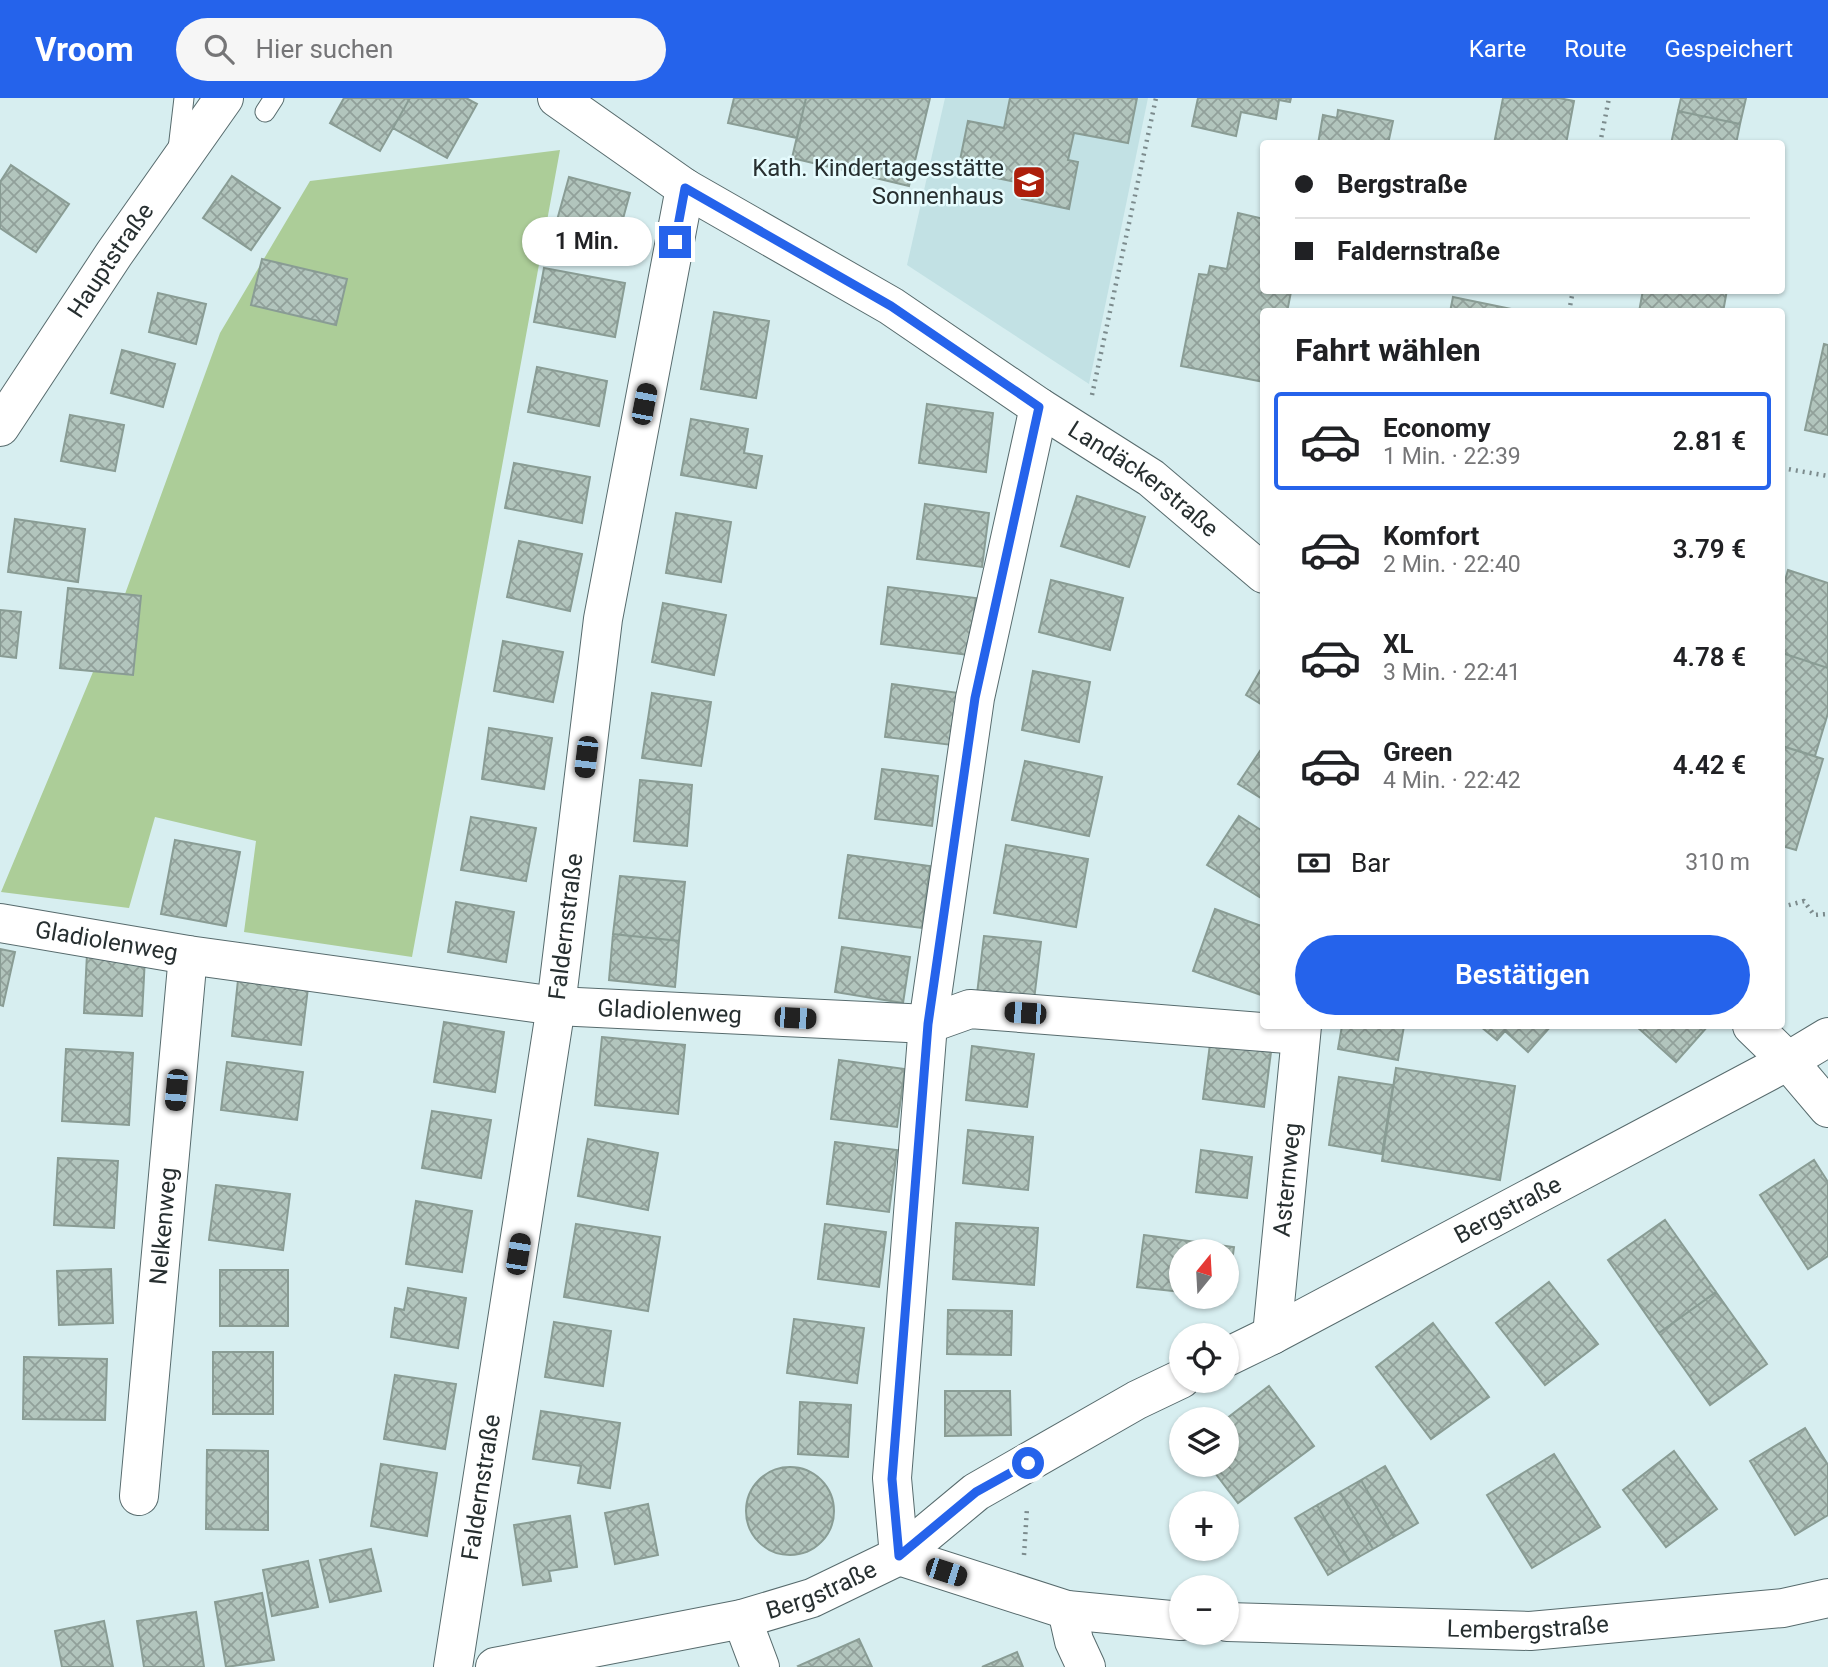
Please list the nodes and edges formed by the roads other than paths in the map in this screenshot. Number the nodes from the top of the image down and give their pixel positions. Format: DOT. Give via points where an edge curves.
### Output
graph roads {
  1 [pos="184,98"];
  2 [pos="224,98"];
  3 [pos="558,98"];
  4 [pos="177,165"];
  5 [pos="685,188"];
  6 [pos="1039,407"];
  7 [pos="0,427"];
  8 [pos="1260,571"];
  9 [pos="0,923"];
  10 [pos="188,955"];
  11 [pos="556,1006"];
  12 [pos="928,1024"];
  13 [pos="1260,1027"];
  14 [pos="1755,1029"];
  15 [pos="1301,1030"];
  16 [pos="1828,1037"];
  17 [pos="1788,1061"];
  18 [pos="1828,1108"];
  19 [pos="1272,1335"];
  20 [pos="1239,1351"];
  21 [pos="1169,1385"];
  22 [pos="139,1496"];
  23 [pos="899,1556"];
  24 [pos="1828,1598"];
  25 [pos="1067,1610"];
  26 [pos="742,1619"];
  27 [pos="1169,1620"];
  28 [pos="1239,1622"];
  29 [pos="453,1667"];
  30 [pos="495,1667"];
  31 [pos="760,1667"];
  32 [pos="1086,1667"];
  1 -- 4 [label="lane"];
  2 -- 4 [label="street, Hauptstraße"];
  3 -- 5 [label="street, Landäckerstraße"];
  4 -- 7 [label="street, Hauptstraße"];
  5 -- 6 [label="street, Landäckerstraße" via="891,306"];
  5 -- 11 [label="street, Faldernstraße" via="603,619"];
  6 -- 8 [label="street, Landäckerstraße" via="1151,478"];
  6 -- 12 [label="street" via="975,698"];
  9 -- 10 [label="street, Gladiolenweg"];
  10 -- 11 [label="street, Gladiolenweg"];
  10 -- 22 [label="street, Nelkenweg"];
  11 -- 12 [label="street, Gladiolenweg"];
  11 -- 29 [label="street, Faldernstraße"];
  12 -- 13 [label="street, Gladiolenweg" via="970,1009"];
  12 -- 23 [label="street" via="892,1479"];
  14 -- 17 [label="street"];
  15 -- 19 [label="street, Asternweg"];
  16 -- 17 [label="street, Bergstraße"];
  17 -- 18 [label="street"];
  17 -- 19 [label="street, Bergstraße"];
  19 -- 20 [label="street, Bergstraße"];
  21 -- 23 [label="street, Bergstraße" via="976,1492"];
  23 -- 25 [label="street"];
  23 -- 26 [label="street, Bergstraße" via="812,1598"];
  24 -- 28 [label="street, Lembergstraße" via="1783,1608 1530,1631"];
  25 -- 27 [label="street"];
  25 -- 32 [label="street"];
  26 -- 30 [label="street, Bergstraße"];
  26 -- 31 [label="street"];
}
